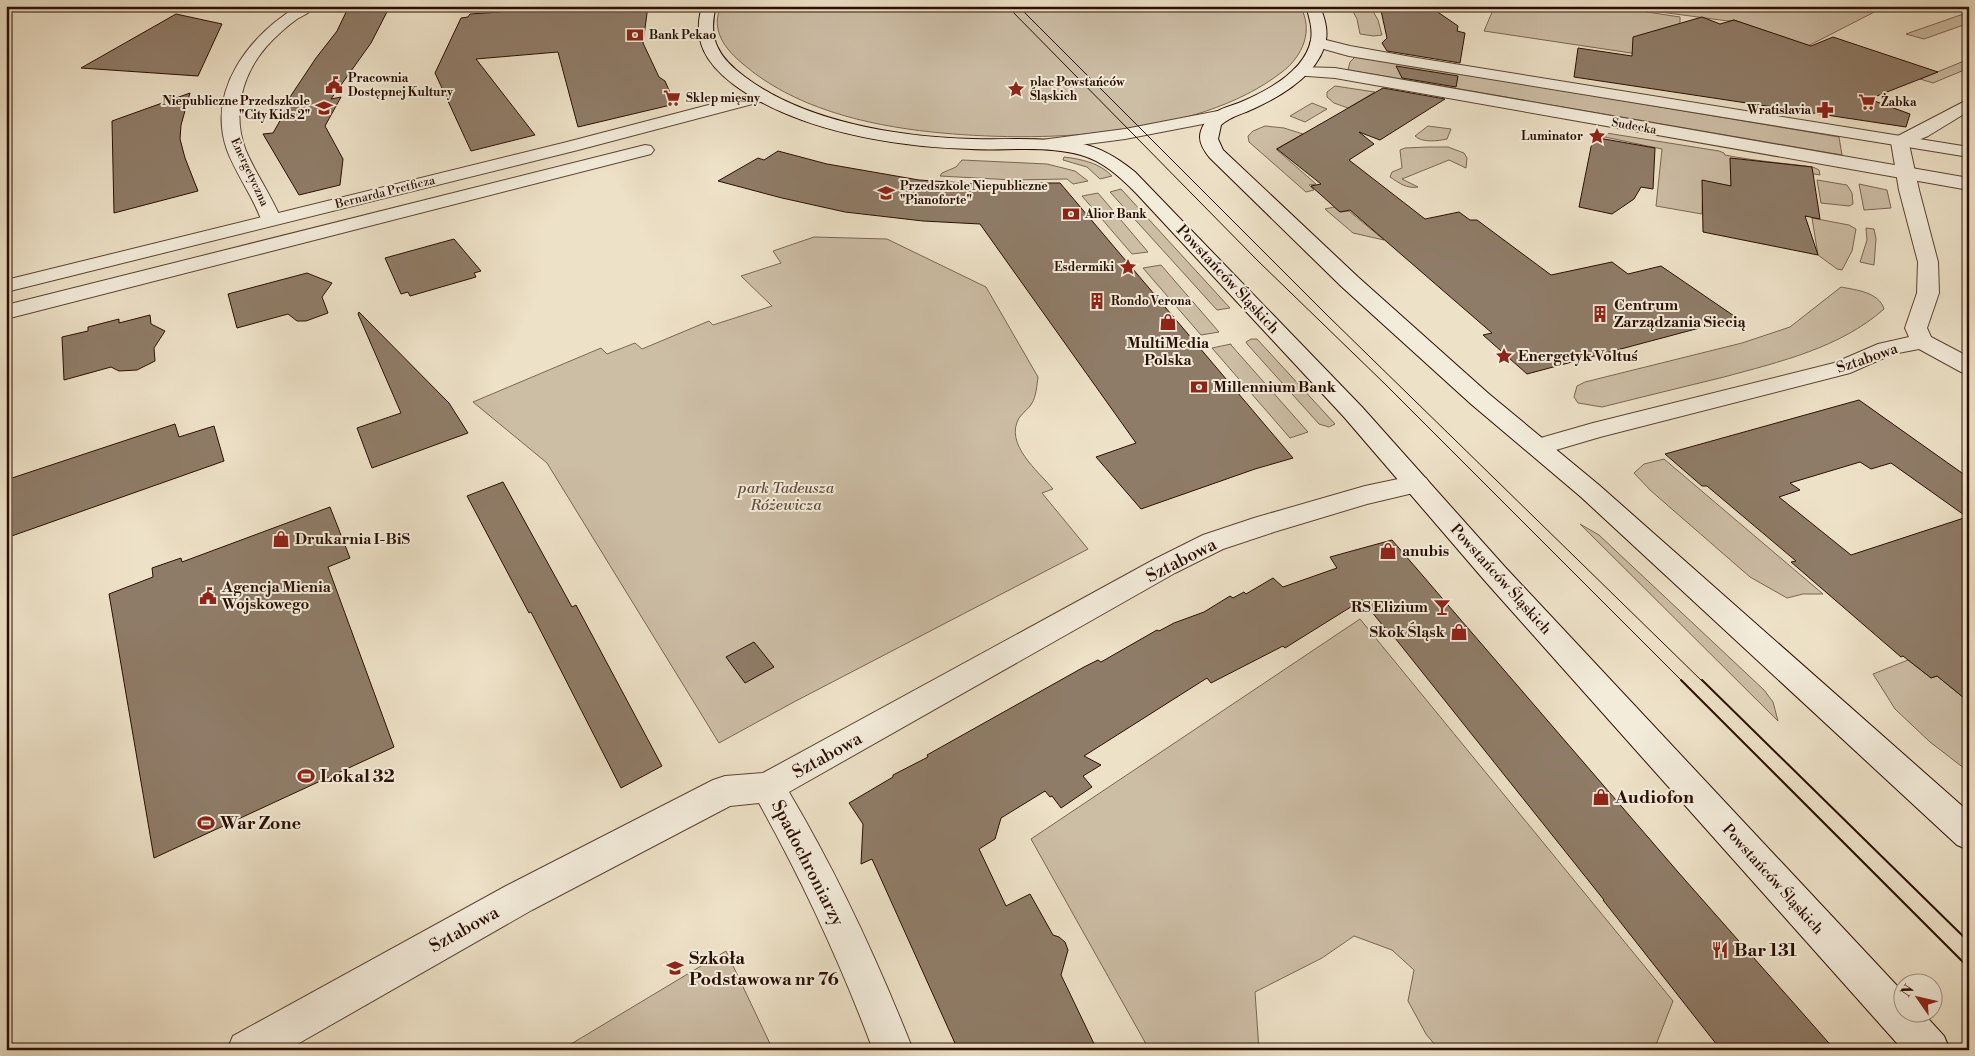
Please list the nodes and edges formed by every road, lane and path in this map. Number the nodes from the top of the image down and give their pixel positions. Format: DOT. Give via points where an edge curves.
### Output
graph roads {
  1 [pos="309,6"];
  2 [pos="709,6"];
  3 [pos="1313,6"];
  4 [pos="1318,43"];
  5 [pos="1300,72"];
  6 [pos="762,96"];
  7 [pos="1969,104"];
  8 [pos="1223,115"];
  9 [pos="1900,142"];
  10 [pos="1049,144"];
  11 [pos="645,150"];
  12 [pos="1969,152"];
  13 [pos="1905,173"];
  14 [pos="1969,184"];
  15 [pos="271,219"];
  16 [pos="6,286"];
  17 [pos="6,312"];
  18 [pos="1922,341"];
  19 [pos="1969,367"];
  20 [pos="1539,447"];
  21 [pos="1417,484"];
  22 [pos="768,787"];
  23 [pos="1969,834"];
  24 [pos="247,1050"];
  25 [pos="893,1050"];
  26 [pos="1930,1050"];
  1 -- 15 [label="street, Energetyczna" via="276,28 259,47 244,67 229,105 233,141"];
  2 -- 6 [label="street" via="704,28 710,49 723,67"];
  3 -- 4 [label="street" via="1320,29"];
  4 -- 5 [label="street" via="1315,53"];
  4 -- 9 [label="street, Sudecka" via="1400,60"];
  5 -- 8 [label="street" via="1268,95"];
  5 -- 13 [label="street, Sudecka" via="1335,73"];
  6 -- 10 [label="street" via="826,120 876,132 969,144"];
  6 -- 15 [label="street, Bernarda Pretficza" via="591,142"];
  7 -- 9 [label="street"];
  8 -- 10 [label="street" via="1134,133"];
  8 -- 20 [label="street" via="1212,124 1209,133 1210,143 1224,163 1480,400"];
  9 -- 12 [label="street, Sudecka"];
  9 -- 13 [label="street"];
  10 -- 21 [label="street, Powstańców Śląskich" via="1095,154 1134,179"];
  11 -- 17 [label="street"];
  13 -- 14 [label="street, Sudecka"];
  13 -- 18 [label="street" via="1928,262 1928,293 1916,328"];
  15 -- 16 [label="street, Bernarda Pretficza"];
  18 -- 19 [label="street"];
  18 -- 20 [label="street, Sztabowa" via="1886,349 1842,368"];
  20 -- 23 [label="street" via="1615,512"];
  21 -- 22 [label="street, Sztabowa" via="1264,524 1213,542"];
  21 -- 26 [label="street, Powstańców Śląskich"];
  22 -- 24 [label="street, Sztabowa" via="725,791 519,898"];
  22 -- 25 [label="street, Spadochroniarzy" via="840,925"];
}
